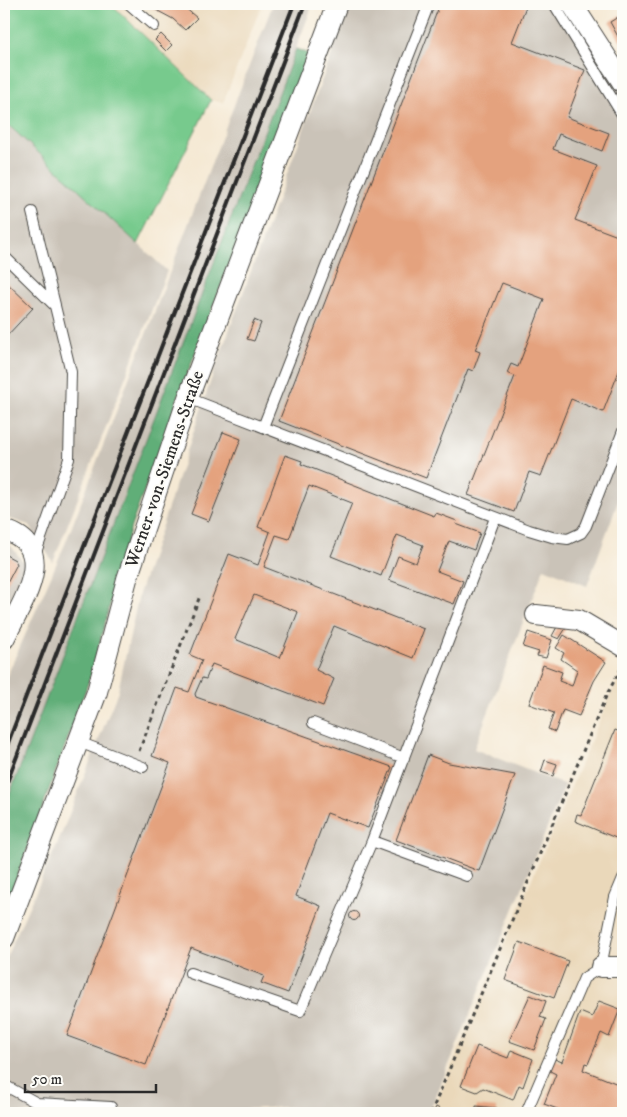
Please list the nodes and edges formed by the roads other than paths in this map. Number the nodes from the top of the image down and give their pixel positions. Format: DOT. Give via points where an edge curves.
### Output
graph roads {
  1 [pos="129,4"];
  2 [pos="337,4"];
  3 [pos="429,4"];
  4 [pos="554,4"];
  5 [pos="572,4"];
  6 [pos="154,26"];
  7 [pos="623,83"];
  8 [pos="623,116"];
  9 [pos="32,212"];
  10 [pos="4,256"];
  11 [pos="55,306"];
  12 [pos="188,398"];
  13 [pos="263,427"];
  14 [pos="623,430"];
  15 [pos="495,518"];
  16 [pos="4,530"];
  17 [pos="33,559"];
  18 [pos="536,615"];
  19 [pos="4,639"];
  20 [pos="623,646"];
  21 [pos="313,723"];
  22 [pos="79,742"];
  23 [pos="404,758"];
  24 [pos="139,765"];
  25 [pos="372,842"];
  26 [pos="467,876"];
  27 [pos="623,878"];
  28 [pos="4,938"];
  29 [pos="601,966"];
  30 [pos="623,968"];
  31 [pos="190,973"];
  32 [pos="4,1085"];
  33 [pos="111,1108"];
  34 [pos="526,1113"];
  1 -- 6 [label="lane"];
  2 -- 12 [label="street, Werner-von-Siemens-Straße"];
  3 -- 13 [label="lane"];
  4 -- 8 [label="lane"];
  5 -- 7 [label="street"];
  9 -- 11 [label="lane"];
  10 -- 11 [label="lane"];
  11 -- 17 [label="lane" via="71,372 69,459"];
  12 -- 13 [label="lane"];
  12 -- 22 [label="street, Werner-von-Siemens-Straße" via="127,580 106,665"];
  13 -- 15 [label="lane"];
  14 -- 15 [label="lane" via="590,518 581,533 560,539"];
  15 -- 23 [label="lane"];
  16 -- 17 [label="street" via="22,538"];
  17 -- 19 [label="street" via="33,579"];
  18 -- 20 [label="street" via="579,620"];
  21 -- 23 [label="lane"];
  22 -- 24 [label="lane"];
  22 -- 28 [label="street, Werner-von-Siemens-Straße"];
  23 -- 25 [label="lane"];
  25 -- 26 [label="lane"];
  25 -- 31 [label="lane" via="300,1011"];
  27 -- 29 [label="lane" via="615,897"];
  29 -- 30 [label="street"];
  29 -- 34 [label="lane" via="584,978"];
  32 -- 33 [label="lane" via="37,1103"];
}
